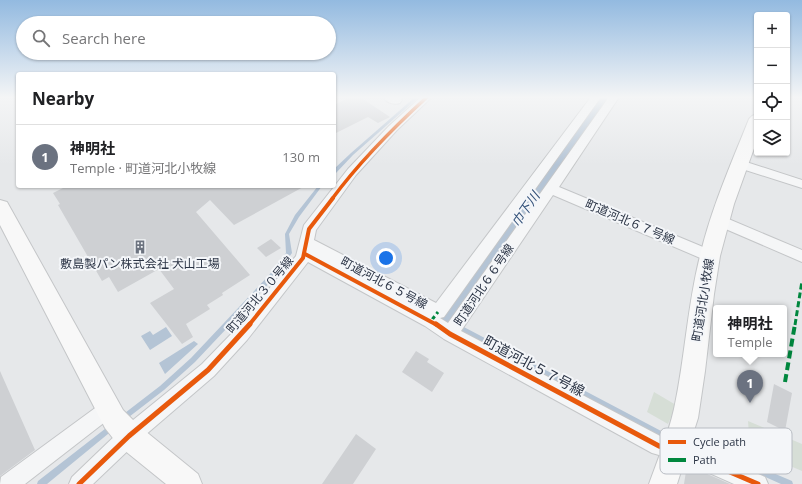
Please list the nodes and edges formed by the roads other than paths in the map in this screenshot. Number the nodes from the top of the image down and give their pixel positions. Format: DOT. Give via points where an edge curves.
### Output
graph roads {
  1 [pos="402,120"];
  2 [pos="579,120"];
  3 [pos="598,120"];
  4 [pos="757,120"];
  5 [pos="740,164"];
  6 [pos="802,184"];
  7 [pos="550,188"];
  8 [pos="0,207"];
  9 [pos="719,220"];
  10 [pos="306,248"];
  11 [pos="710,256"];
  12 [pos="802,256"];
  13 [pos="454,329"];
  14 [pos="117,421"];
  15 [pos="681,428"];
  16 [pos="660,446"];
  17 [pos="666,474"];
  18 [pos="735,474"];
  19 [pos="8,484"];
  20 [pos="79,484"];
  21 [pos="188,484"];
  22 [pos="663,484"];
  23 [pos="758,484"];
  1 -- 10 [label="street, 町道河北３０号線" via="352,172 308,229"];
  2 -- 10 [label="street, 町道河北６５号線" via="438,312"];
  3 -- 7 [label="street, 町道河北６６号線"];
  4 -- 5 [label="street, 町道河北小牧線"];
  5 -- 6 [label="street"];
  5 -- 9 [label="street, 町道河北小牧線"];
  7 -- 11 [label="street, 町道河北６７号線"];
  7 -- 13 [label="street, 町道河北６６号線"];
  8 -- 14 [label="street"];
  9 -- 11 [label="street, 町道河北小牧線"];
  9 -- 12 [label="street"];
  10 -- 13 [label="street, 町道河北５７号線" via="431,321"];
  10 -- 14 [label="street, 町道河北３０号線" via="241,335 208,370 171,402"];
  11 -- 15 [label="street, 町道河北小牧線" via="698,320 696,357"];
  13 -- 16 [label="street, 町道河北５７号線"];
  14 -- 19 [label="street"];
  14 -- 20 [label="street, 町道河北３０号線"];
  14 -- 21 [label="street"];
  17 -- 22 [label="street, 町道河北小牧線"];
  18 -- 23 [label="street, 町道河北５７号線"];
}
